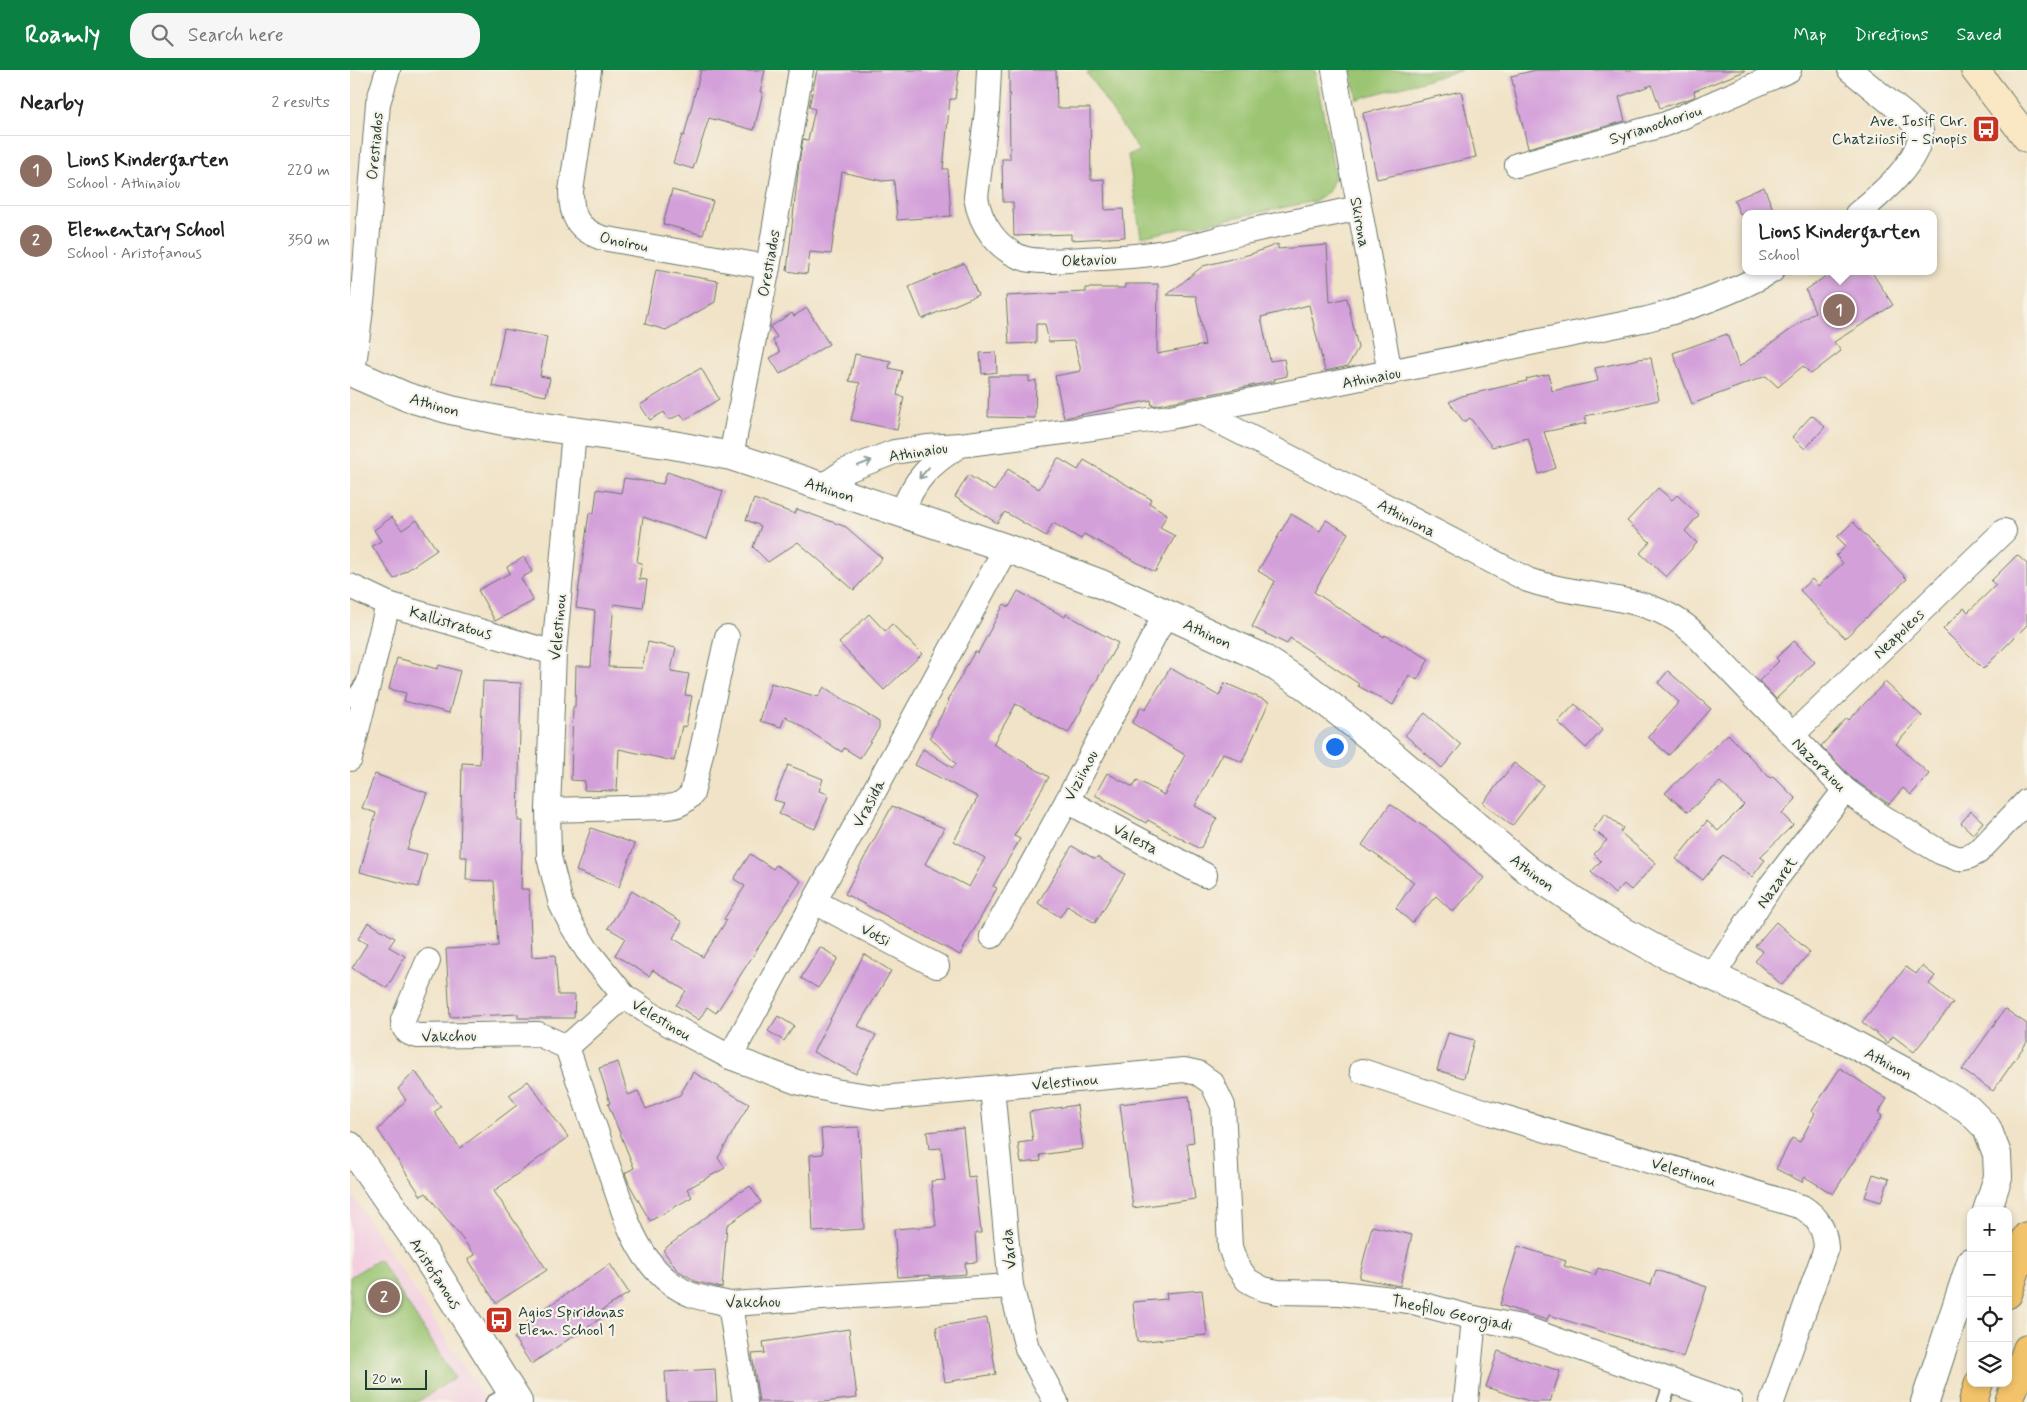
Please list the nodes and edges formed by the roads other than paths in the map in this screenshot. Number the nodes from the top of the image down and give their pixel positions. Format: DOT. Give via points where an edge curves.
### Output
graph roads {
  1 [pos="388,70"];
  2 [pos="589,70"];
  3 [pos="801,70"];
  4 [pos="989,70"];
  5 [pos="1334,70"];
  6 [pos="1788,70"];
  7 [pos="1850,70"];
  8 [pos="1975,70"];
  9 [pos="2027,138"];
  10 [pos="1517,165"];
  11 [pos="1358,208"];
  12 [pos="1861,210"];
  13 [pos="768,268"];
  14 [pos="1764,275"];
  15 [pos="351,372"];
  16 [pos="1390,373"];
  17 [pos="1198,411"];
  18 [pos="574,432"];
  19 [pos="960,445"];
  20 [pos="731,456"];
  21 [pos="823,486"];
  22 [pos="902,513"];
  23 [pos="2004,531"];
  24 [pos="1006,548"];
  25 [pos="350,586"];
  26 [pos="1624,600"];
  27 [pos="388,604"];
  28 [pos="1166,613"];
  29 [pos="727,637"];
  30 [pos="554,653"];
  31 [pos="372,670"];
  32 [pos="350,700"];
  33 [pos="1792,735"];
  34 [pos="350,759"];
  35 [pos="1845,790"];
  36 [pos="1067,801"];
  37 [pos="2027,801"];
  38 [pos="548,810"];
  39 [pos="1204,875"];
  40 [pos="815,902"];
  41 [pos="992,936"];
  42 [pos="428,961"];
  43 [pos="937,966"];
  44 [pos="1712,977"];
  45 [pos="624,996"];
  46 [pos="567,1047"];
  47 [pos="730,1057"];
  48 [pos="1362,1071"];
  49 [pos="1212,1083"];
  50 [pos="992,1088"];
  51 [pos="350,1146"];
  52 [pos="1988,1207"];
  53 [pos="2027,1236"];
  54 [pos="1967,1274"];
  55 [pos="2012,1282"];
  56 [pos="1011,1286"];
  57 [pos="730,1304"];
  58 [pos="1474,1318"];
  59 [pos="2027,1348"];
  60 [pos="1978,1387"];
  61 [pos="1668,1391"];
  62 [pos="507,1398"];
  63 [pos="745,1402"];
  64 [pos="1056,1402"];
  65 [pos="1466,1402"];
  66 [pos="1730,1402"];
  67 [pos="1772,1402"];
  68 [pos="1925,1402"];
  69 [pos="1973,1402"];
  70 [pos="2009,1402"];
  1 -- 15 [label="street, Orestiados" via="378,103 363,292"];
  2 -- 13 [label="street, Onoirou" via="571,191 573,211 580,226 602,238"];
  3 -- 13 [label="street, Orestiados"];
  4 -- 11 [label="street, Oktaviou" via="976,197 978,211 996,240 1026,259 1052,261 1160,253"];
  5 -- 11 [label="street, Skirona"];
  6 -- 10 [label="street, Syrianochoriou" via="1666,124"];
  7 -- 12 [label="street" via="1921,131 1918,147 1908,164"];
  8 -- 9 [label="main road"];
  11 -- 16 [label="street, Skirona"];
  13 -- 20 [label="street, Orestiados"];
  14 -- 16 [label="street, Athinaiou" via="1681,311"];
  15 -- 18 [label="street, Athinon" via="407,397 451,410"];
  16 -- 17 [label="street, Athinaiou"];
  17 -- 19 [label="street, Athinaiou" via="1071,432"];
  17 -- 26 [label="street, Athiniona" via="1528,580"];
  18 -- 20 [label="street, Athinon"];
  18 -- 30 [label="street, Velestinou"];
  21 -- 19 [label="street, Athinaiou, one-way" via="845,471 894,452"];
  19 -- 22 [label="street, Athinaiou, one-way" via="917,480"];
  20 -- 21 [label="street, Athinon"];
  21 -- 22 [label="street, Athinon"];
  22 -- 24 [label="street, Athinon"];
  23 -- 33 [label="street, Neapoleos"];
  24 -- 28 [label="street, Athinon" via="1099,583"];
  24 -- 40 [label="street, Vrasida"];
  25 -- 27 [label="street, Kallistratous"];
  26 -- 33 [label="street, Nazoraiou" via="1657,609 1687,627"];
  27 -- 30 [label="street, Kallistratous"];
  27 -- 31 [label="street"];
  28 -- 36 [label="street, Viziinou"];
  28 -- 44 [label="street, Athinon" via="1262,657 1304,685 1382,747 1528,870 1603,920"];
  29 -- 38 [label="street" via="692,794 686,800 678,806 667,807"];
  30 -- 38 [label="street, Velestinou"];
  31 -- 32 [label="lane"];
  31 -- 34 [label="street"];
  33 -- 35 [label="street, Nazoraiou"];
  35 -- 37 [label="street, Nazoraiou" via="1940,852 1959,858 1978,852"];
  35 -- 44 [label="street, Nazaret" via="1772,884"];
  36 -- 39 [label="street, Valesta"];
  36 -- 41 [label="street, Viziinou"];
  38 -- 45 [label="street, Velestinou" via="549,857 562,904 588,950"];
  40 -- 43 [label="street, Votsi"];
  40 -- 47 [label="street, Vrasida"];
  42 -- 46 [label="street, Vakchou" via="403,1020 403,1026 411,1035 538,1034"];
  44 -- 52 [label="street, Athinon" via="1827,1030 1968,1109 1987,1128 1997,1154 1998,1177"];
  45 -- 46 [label="street"];
  45 -- 47 [label="street, Velestinou"];
  46 -- 57 [label="street, Vakchou" via="637,1246 657,1274 692,1294"];
  47 -- 50 [label="street, Velestinou" via="797,1082 882,1098"];
  48 -- 67 [label="street, Velestinou" via="1802,1207 1811,1213 1826,1233 1826,1248"];
  49 -- 50 [label="street, Velestinou" via="1198,1073 1184,1070"];
  49 -- 58 [label="street, Theofilou Georgiadi" via="1223,1106 1230,1247 1247,1280 1263,1289 1278,1292 1340,1293 1410,1301"];
  50 -- 56 [label="street, Varda"];
  51 -- 62 [label="street, Aristofanous" via="417,1242"];
  53 -- 55 [label="main road"];
  54 -- 68 [label="street"];
  56 -- 57 [label="street, Vakchou"];
  56 -- 64 [label="street, Varda" via="1027,1348"];
  57 -- 63 [label="street"];
  58 -- 61 [label="street, Theofilou Georgiadi" via="1521,1327"];
  58 -- 65 [label="street"];
  59 -- 70 [label="main road"];
  60 -- 69 [label="main road"];
  61 -- 66 [label="street, Theofilou Georgiadi"];
}
